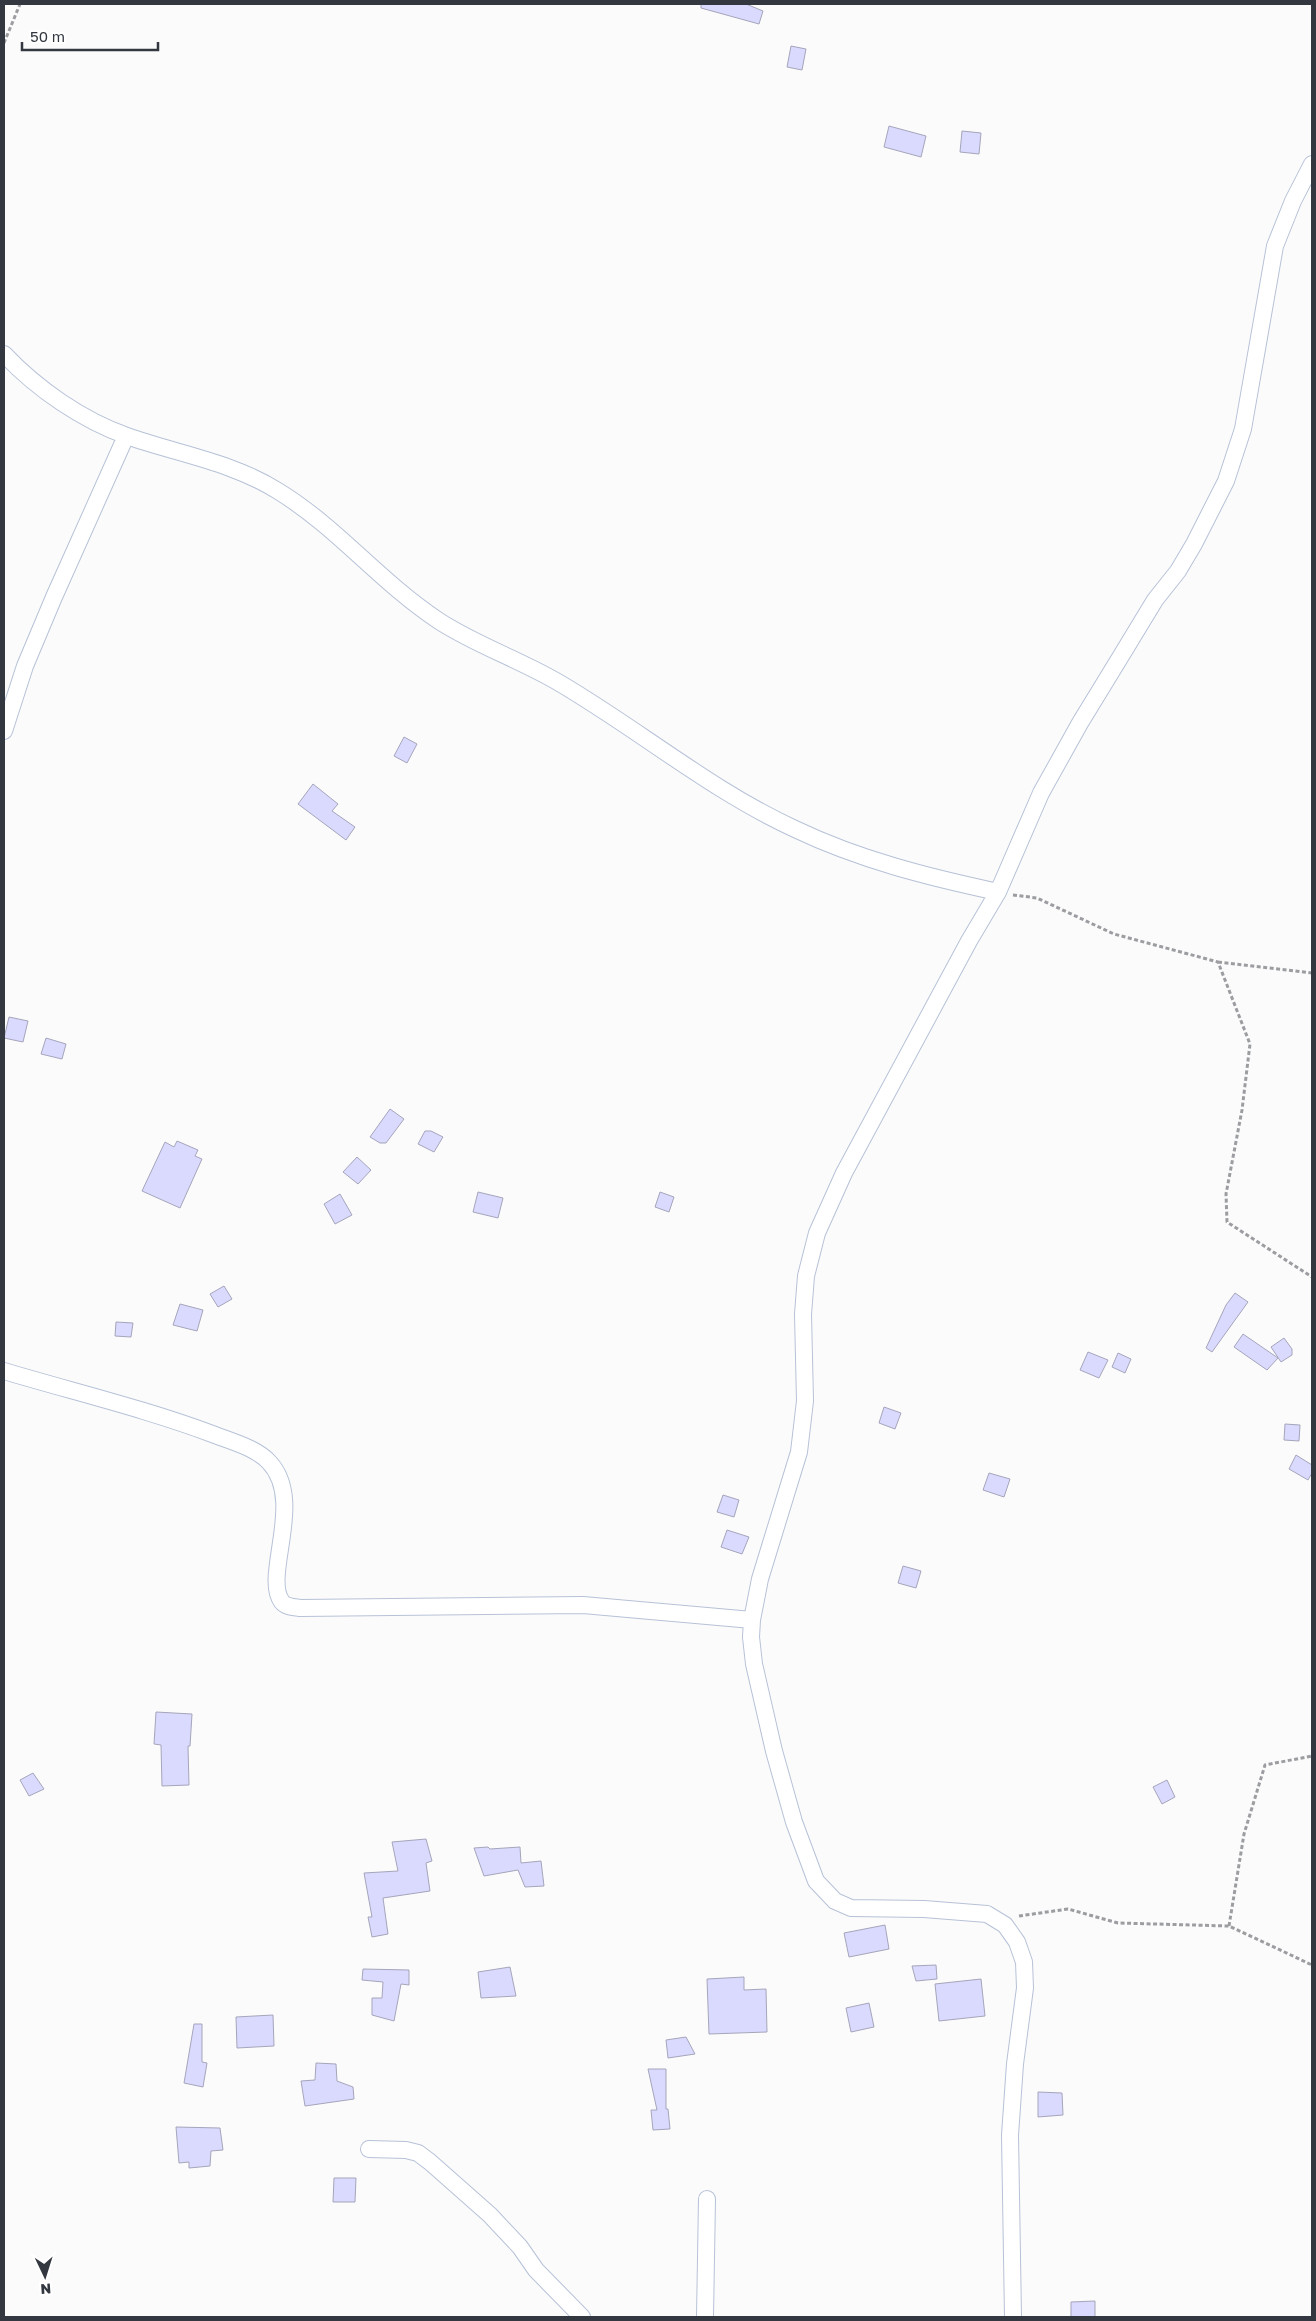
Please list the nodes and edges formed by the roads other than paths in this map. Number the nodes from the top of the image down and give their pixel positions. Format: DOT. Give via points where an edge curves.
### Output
graph roads {
  1 [pos="1312,164"];
  2 [pos="4,354"];
  3 [pos="126,436"];
  4 [pos="4,731"];
  5 [pos="998,892"];
  6 [pos="4,1371"];
  7 [pos="752,1620"];
  8 [pos="369,2148"];
  9 [pos="708,2198"];
  10 [pos="582,2317"];
  11 [pos="704,2317"];
  12 [pos="1013,2317"];
  1 -- 5 [label="street" via="1275,246 1243,428 1226,481 1178,571 1155,600 1041,793"];
  2 -- 3 [label="street" via="64,403"];
  3 -- 4 [label="street" via="25,666"];
  3 -- 5 [label="street" via="231,468 279,491 438,621 557,681 716,786 794,829 916,874"];
  5 -- 7 [label="street" via="968,941 844,1174 817,1233 806,1276 805,1401 799,1452 760,1579"];
  6 -- 7 [label="street" via="189,1425 242,1445 268,1461 283,1485 277,1582 283,1603 289,1606 577,1605"];
  7 -- 12 [label="street" via="754,1664 774,1750 794,1822 816,1881 836,1901 850,1908 987,1914 1005,1925 1017,1942 1025,1976 1010,2135"];
  8 -- 10 [label="street" via="406,2150 418,2153 430,2162 490,2215 536,2270"];
  9 -- 11 [label="street"];
}
